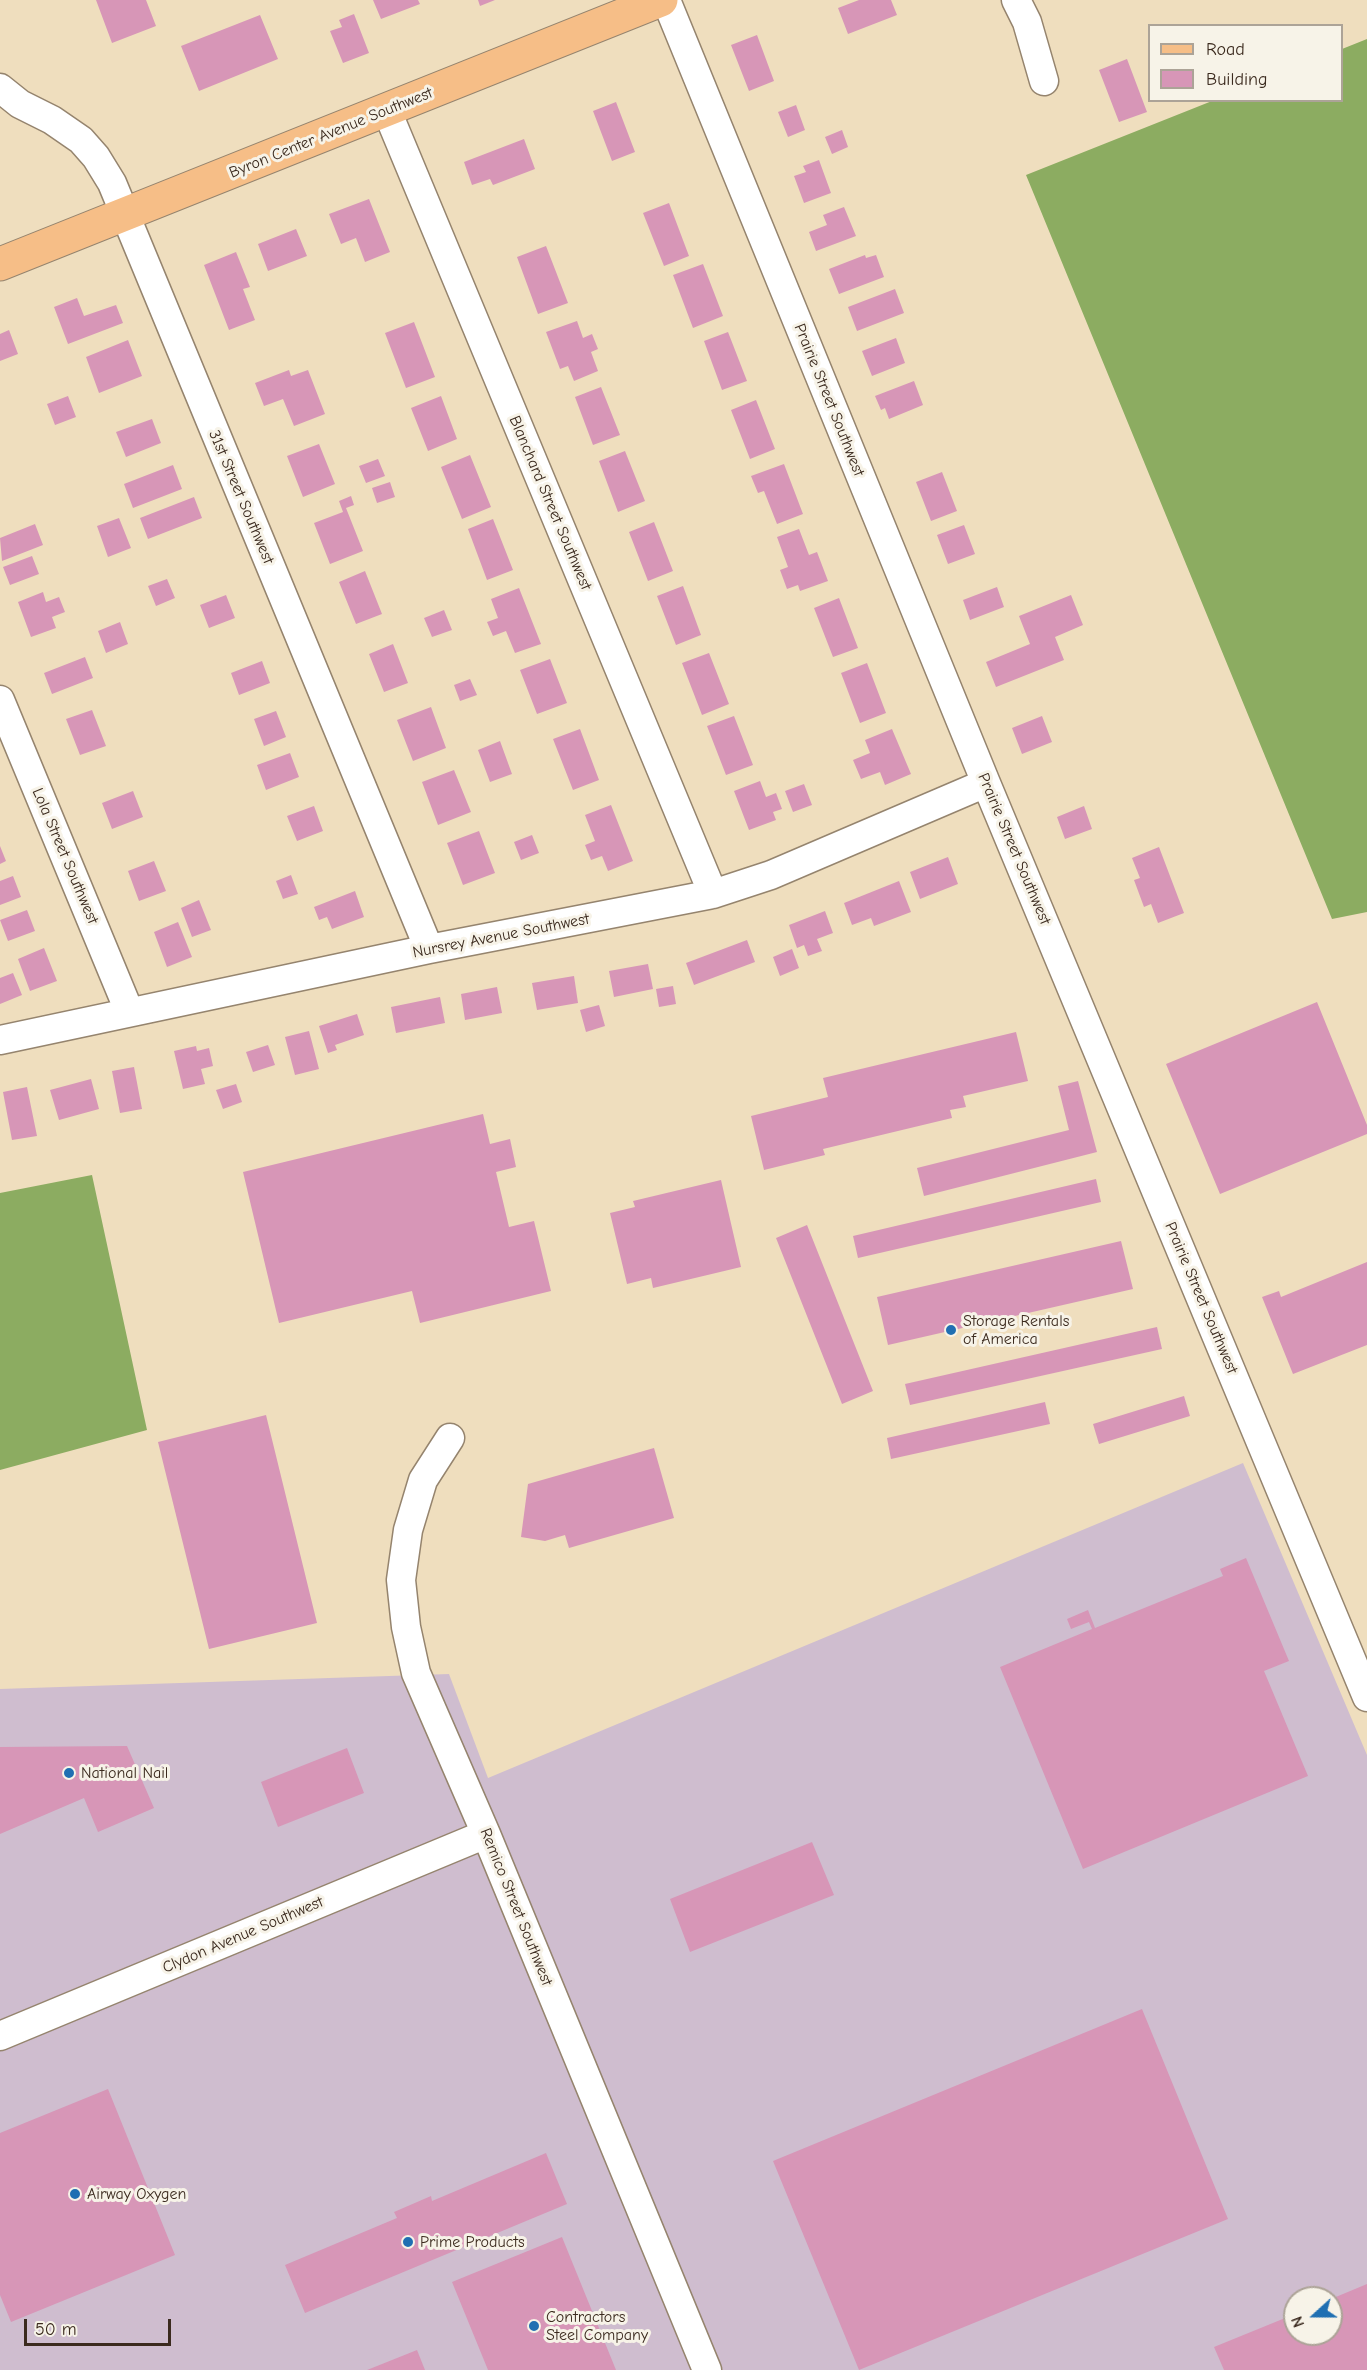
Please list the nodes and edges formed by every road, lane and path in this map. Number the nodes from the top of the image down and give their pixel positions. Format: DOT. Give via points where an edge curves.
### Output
graph roads {
  1 [pos="660,0"];
  2 [pos="666,0"];
  3 [pos="1016,0"];
  4 [pos="1044,81"];
  5 [pos="0,88"];
  6 [pos="387,111"];
  7 [pos="126,214"];
  8 [pos="0,264"];
  9 [pos="0,700"];
  10 [pos="986,783"];
  11 [pos="713,894"];
  12 [pos="429,950"];
  13 [pos="129,1011"];
  14 [pos="0,1040"];
  15 [pos="450,1438"];
  16 [pos="1367,1696"];
  17 [pos="486,1834"];
  18 [pos="0,2037"];
  19 [pos="707,2370"];
  1 -- 6 [label="main road, Byron Center Avenue Southwest"];
  2 -- 10 [label="street, Prairie Street Southwest"];
  3 -- 4 [label="street" via="1027,22"];
  5 -- 7 [label="street, 31st Street Southwest" via="81,140 104,169"];
  6 -- 7 [label="main road, Byron Center Avenue Southwest"];
  6 -- 11 [label="street, Blanchard Street Southwest"];
  7 -- 8 [label="main road, Byron Center Avenue Southwest"];
  7 -- 12 [label="street, 31st Street Southwest"];
  9 -- 13 [label="street, Lola Street Southwest"];
  10 -- 11 [label="street, Nursrey Avenue Southwest" via="771,875"];
  10 -- 16 [label="street, Prairie Street Southwest"];
  11 -- 12 [label="street, Nursrey Avenue Southwest"];
  12 -- 13 [label="street, Nursrey Avenue Southwest"];
  13 -- 14 [label="street, Nursrey Avenue Southwest"];
  15 -- 17 [label="street, Remico Street Southwest" via="423,1480 408,1530 401,1580 416,1673"];
  17 -- 18 [label="street, Clydon Avenue Southwest"];
  17 -- 19 [label="street, Remico Street Southwest"];
}
